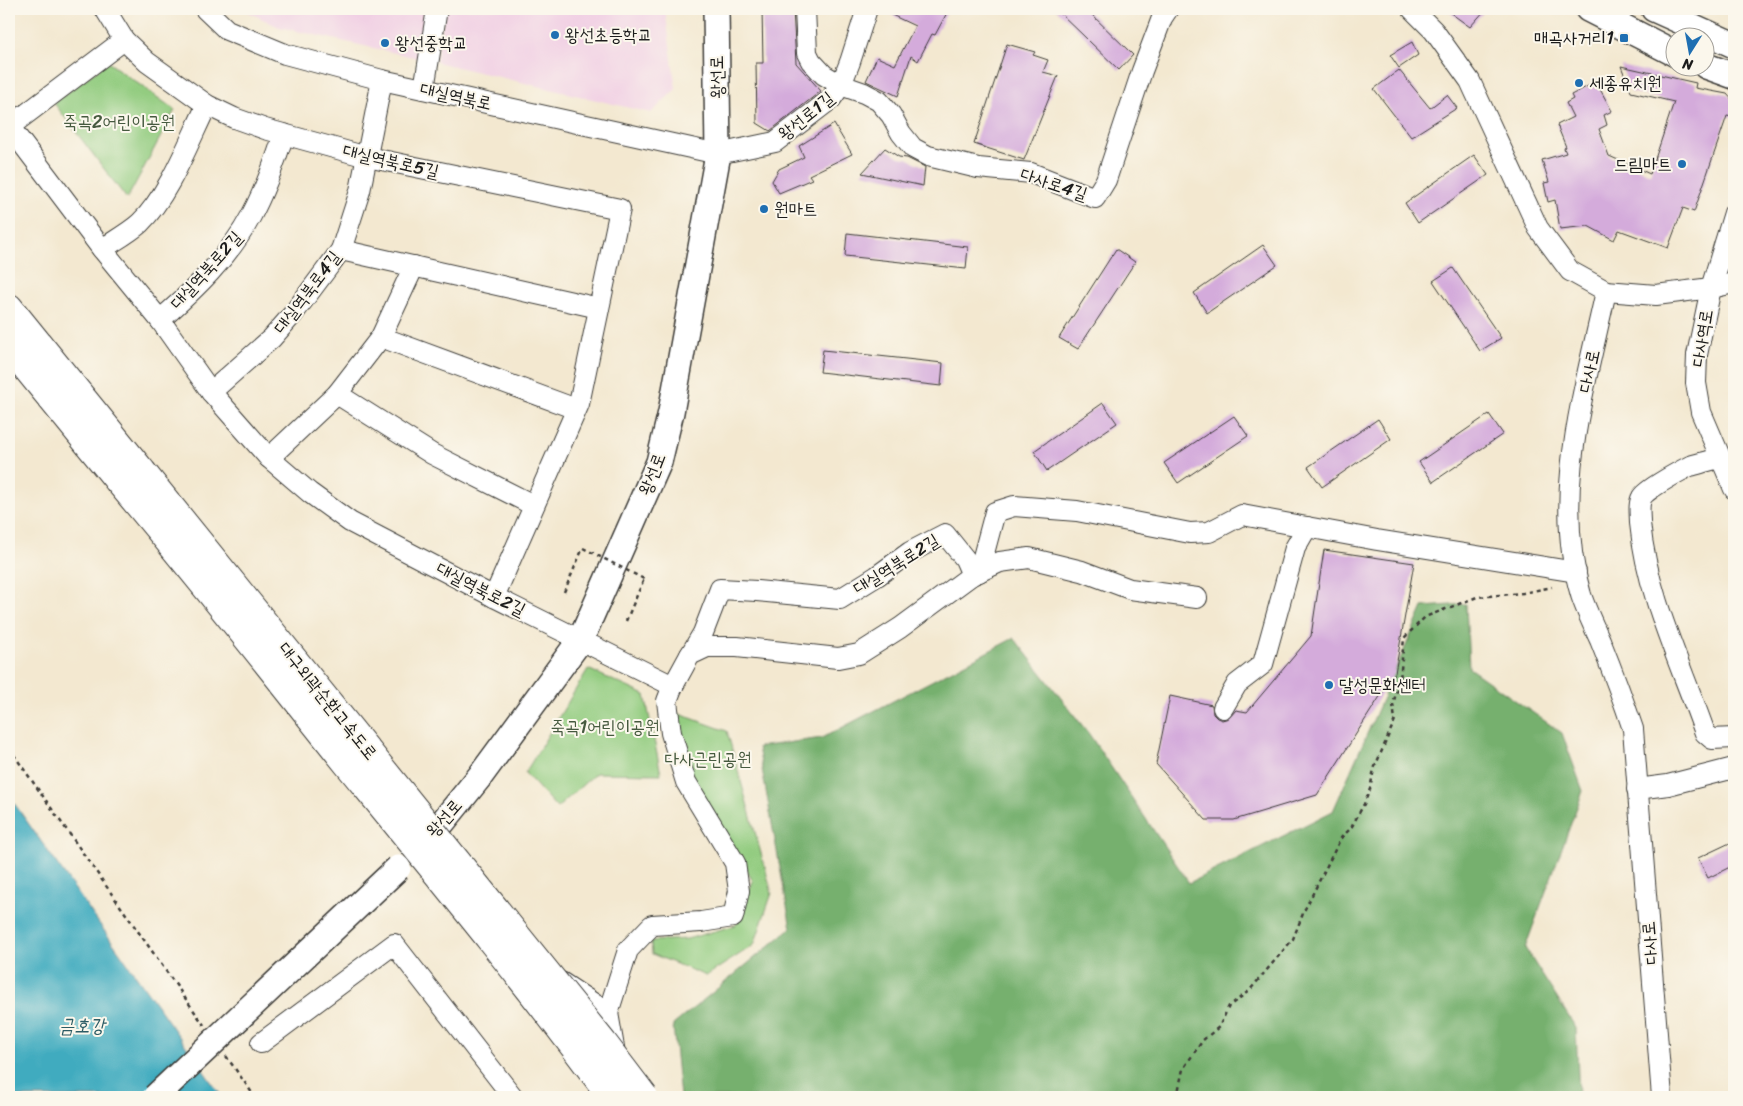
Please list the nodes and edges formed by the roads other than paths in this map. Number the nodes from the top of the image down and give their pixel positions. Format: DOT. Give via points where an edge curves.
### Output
graph roads {
  1 [pos="105,9"];
  2 [pos="205,9"];
  3 [pos="437,9"];
  4 [pos="716,9"];
  5 [pos="805,9"];
  6 [pos="867,9"];
  7 [pos="1168,9"];
  8 [pos="1412,9"];
  9 [pos="1588,9"];
  10 [pos="1654,9"];
  11 [pos="124,40"];
  12 [pos="1734,45"];
  13 [pos="1666,49"];
  14 [pos="1716,70"];
  15 [pos="1734,76"];
  16 [pos="382,80"];
  17 [pos="841,85"];
  18 [pos="424,89"];
  19 [pos="207,105"];
  20 [pos="9,127"];
  21 [pos="284,134"];
  22 [pos="718,154"];
  23 [pos="367,157"];
  24 [pos="1734,213"];
  25 [pos="102,249"];
  26 [pos="341,250"];
  27 [pos="414,266"];
  28 [pos="1734,283"];
  29 [pos="1711,288"];
  30 [pos="1606,291"];
  31 [pos="9,308"];
  32 [pos="599,308"];
  33 [pos="160,320"];
  34 [pos="381,337"];
  35 [pos="9,346"];
  36 [pos="211,392"];
  37 [pos="337,394"];
  38 [pos="576,409"];
  39 [pos="269,458"];
  40 [pos="1712,460"];
  41 [pos="130,476"];
  42 [pos="1734,490"];
  43 [pos="533,506"];
  44 [pos="1307,527"];
  45 [pos="975,574"];
  46 [pos="1577,577"];
  47 [pos="494,596"];
  48 [pos="1196,598"];
  49 [pos="581,639"];
  50 [pos="690,655"];
  51 [pos="673,686"];
  52 [pos="1223,708"];
  53 [pos="1734,738"];
  54 [pos="1734,768"];
  55 [pos="1638,789"];
  56 [pos="425,841"];
  57 [pos="398,868"];
  58 [pos="608,1013"];
  59 [pos="261,1043"];
  60 [pos="155,1097"];
  61 [pos="513,1097"];
  62 [pos="612,1097"];
  63 [pos="622,1097"];
  64 [pos="644,1097"];
  65 [pos="1662,1097"];
  1 -- 11 [label="street, 대실역북로5길"];
  2 -- 16 [label="street, 대실역북로" via="227,30 285,54"];
  3 -- 18 [label="street"];
  4 -- 22 [label="main road, 왕선로"];
  5 -- 17 [label="street" via="807,53 824,75"];
  6 -- 17 [label="street, 왕선로1길"];
  7 -- 17 [label="street, 다사로4길" via="1142,72 1106,180 1095,198 1032,173 978,168 928,156 913,148 879,101"];
  8 -- 30 [label="street" via="1434,31 1470,81 1538,228 1570,271"];
  9 -- 13 [label="main road"];
  10 -- 12 [label="main road"];
  11 -- 19 [label="street, 대실역북로5길" via="147,62"];
  11 -- 20 [label="street, 대실역북로2길"];
  14 -- 15 [label="main road"];
  16 -- 18 [label="street, 대실역북로"];
  16 -- 23 [label="street, 대실역북로4길"];
  17 -- 22 [label="street, 왕선로1길" via="831,99 775,142"];
  18 -- 22 [label="street, 대실역북로"];
  19 -- 21 [label="street, 대실역북로5길" via="234,118"];
  19 -- 25 [label="street" via="153,207 140,222"];
  20 -- 25 [label="street, 대실역북로2길"];
  21 -- 23 [label="street, 대실역북로5길"];
  21 -- 33 [label="street, 대실역북로2길" via="274,168 236,240 189,294"];
  22 -- 49 [label="main road, 왕선로" via="659,462"];
  23 -- 26 [label="street, 대실역북로4길"];
  23 -- 32 [label="street, 대실역북로5길" via="620,209"];
  24 -- 29 [label="street, 다사역로"];
  25 -- 33 [label="street, 대실역북로2길"];
  26 -- 27 [label="street"];
  26 -- 36 [label="street, 대실역북로4길" via="272,338"];
  27 -- 32 [label="street"];
  27 -- 34 [label="street"];
  28 -- 29 [label="street"];
  29 -- 30 [label="street" via="1656,295"];
  29 -- 42 [label="street, 다사역로" via="1697,354 1696,383 1701,412"];
  30 -- 46 [label="street, 다사로" via="1575,436 1570,505"];
  31 -- 41 [label="highway, 대구외곽순환고속도로"];
  32 -- 38 [label="street, 대실역북로5길"];
  33 -- 36 [label="street, 대실역북로2길"];
  34 -- 37 [label="street"];
  34 -- 38 [label="street"];
  35 -- 41 [label="highway, 대구외곽순환고속도로"];
  36 -- 39 [label="street, 대실역북로2길"];
  37 -- 39 [label="street"];
  37 -- 43 [label="street" via="432,454"];
  38 -- 43 [label="street, 대실역북로5길"];
  39 -- 47 [label="street, 대실역북로2길" via="350,522"];
  40 -- 53 [label="street" via="1690,467 1651,488 1642,496 1639,511 1657,602 1705,733 1712,739"];
  41 -- 62 [label="highway, 대구외곽순환고속도로, bridge" via="175,547 450,888"];
  41 -- 64 [label="highway, 대구외곽순환고속도로, bridge" via="603,1043"];
  43 -- 47 [label="street, 대실역북로5길"];
  44 -- 45 [label="street" via="1242,515 1209,532 1190,533 1077,511 1014,506 995,512"];
  44 -- 46 [label="street"];
  44 -- 52 [label="street" via="1295,548 1263,664 1237,684"];
  45 -- 48 [label="street" via="1000,562 1029,558 1130,589"];
  45 -- 50 [label="street" via="859,654 838,658 737,647 707,647"];
  45 -- 50 [label="street, 대실역북로2길" via="945,534 910,552 840,598 720,589 703,633"];
  46 -- 55 [label="street, 다사로" via="1633,730"];
  47 -- 49 [label="street, 대실역북로2길"];
  49 -- 51 [label="street, 대실역북로2길"];
  49 -- 56 [label="main road, 왕선로" via="481,775"];
  50 -- 51 [label="street, 대실역북로2길"];
  51 -- 58 [label="street" via="667,701 679,764 686,782 735,863 739,891 733,917 652,925 628,950"];
  54 -- 55 [label="street" via="1668,785"];
  55 -- 65 [label="street, 다사로"];
  56 -- 57 [label="street, 왕선로"];
  56 -- 58 [label="street" via="452,873 481,922 531,963"];
  57 -- 60 [label="main road, bridge"];
  58 -- 63 [label="street"];
  59 -- 61 [label="street" via="394,944"];
}
